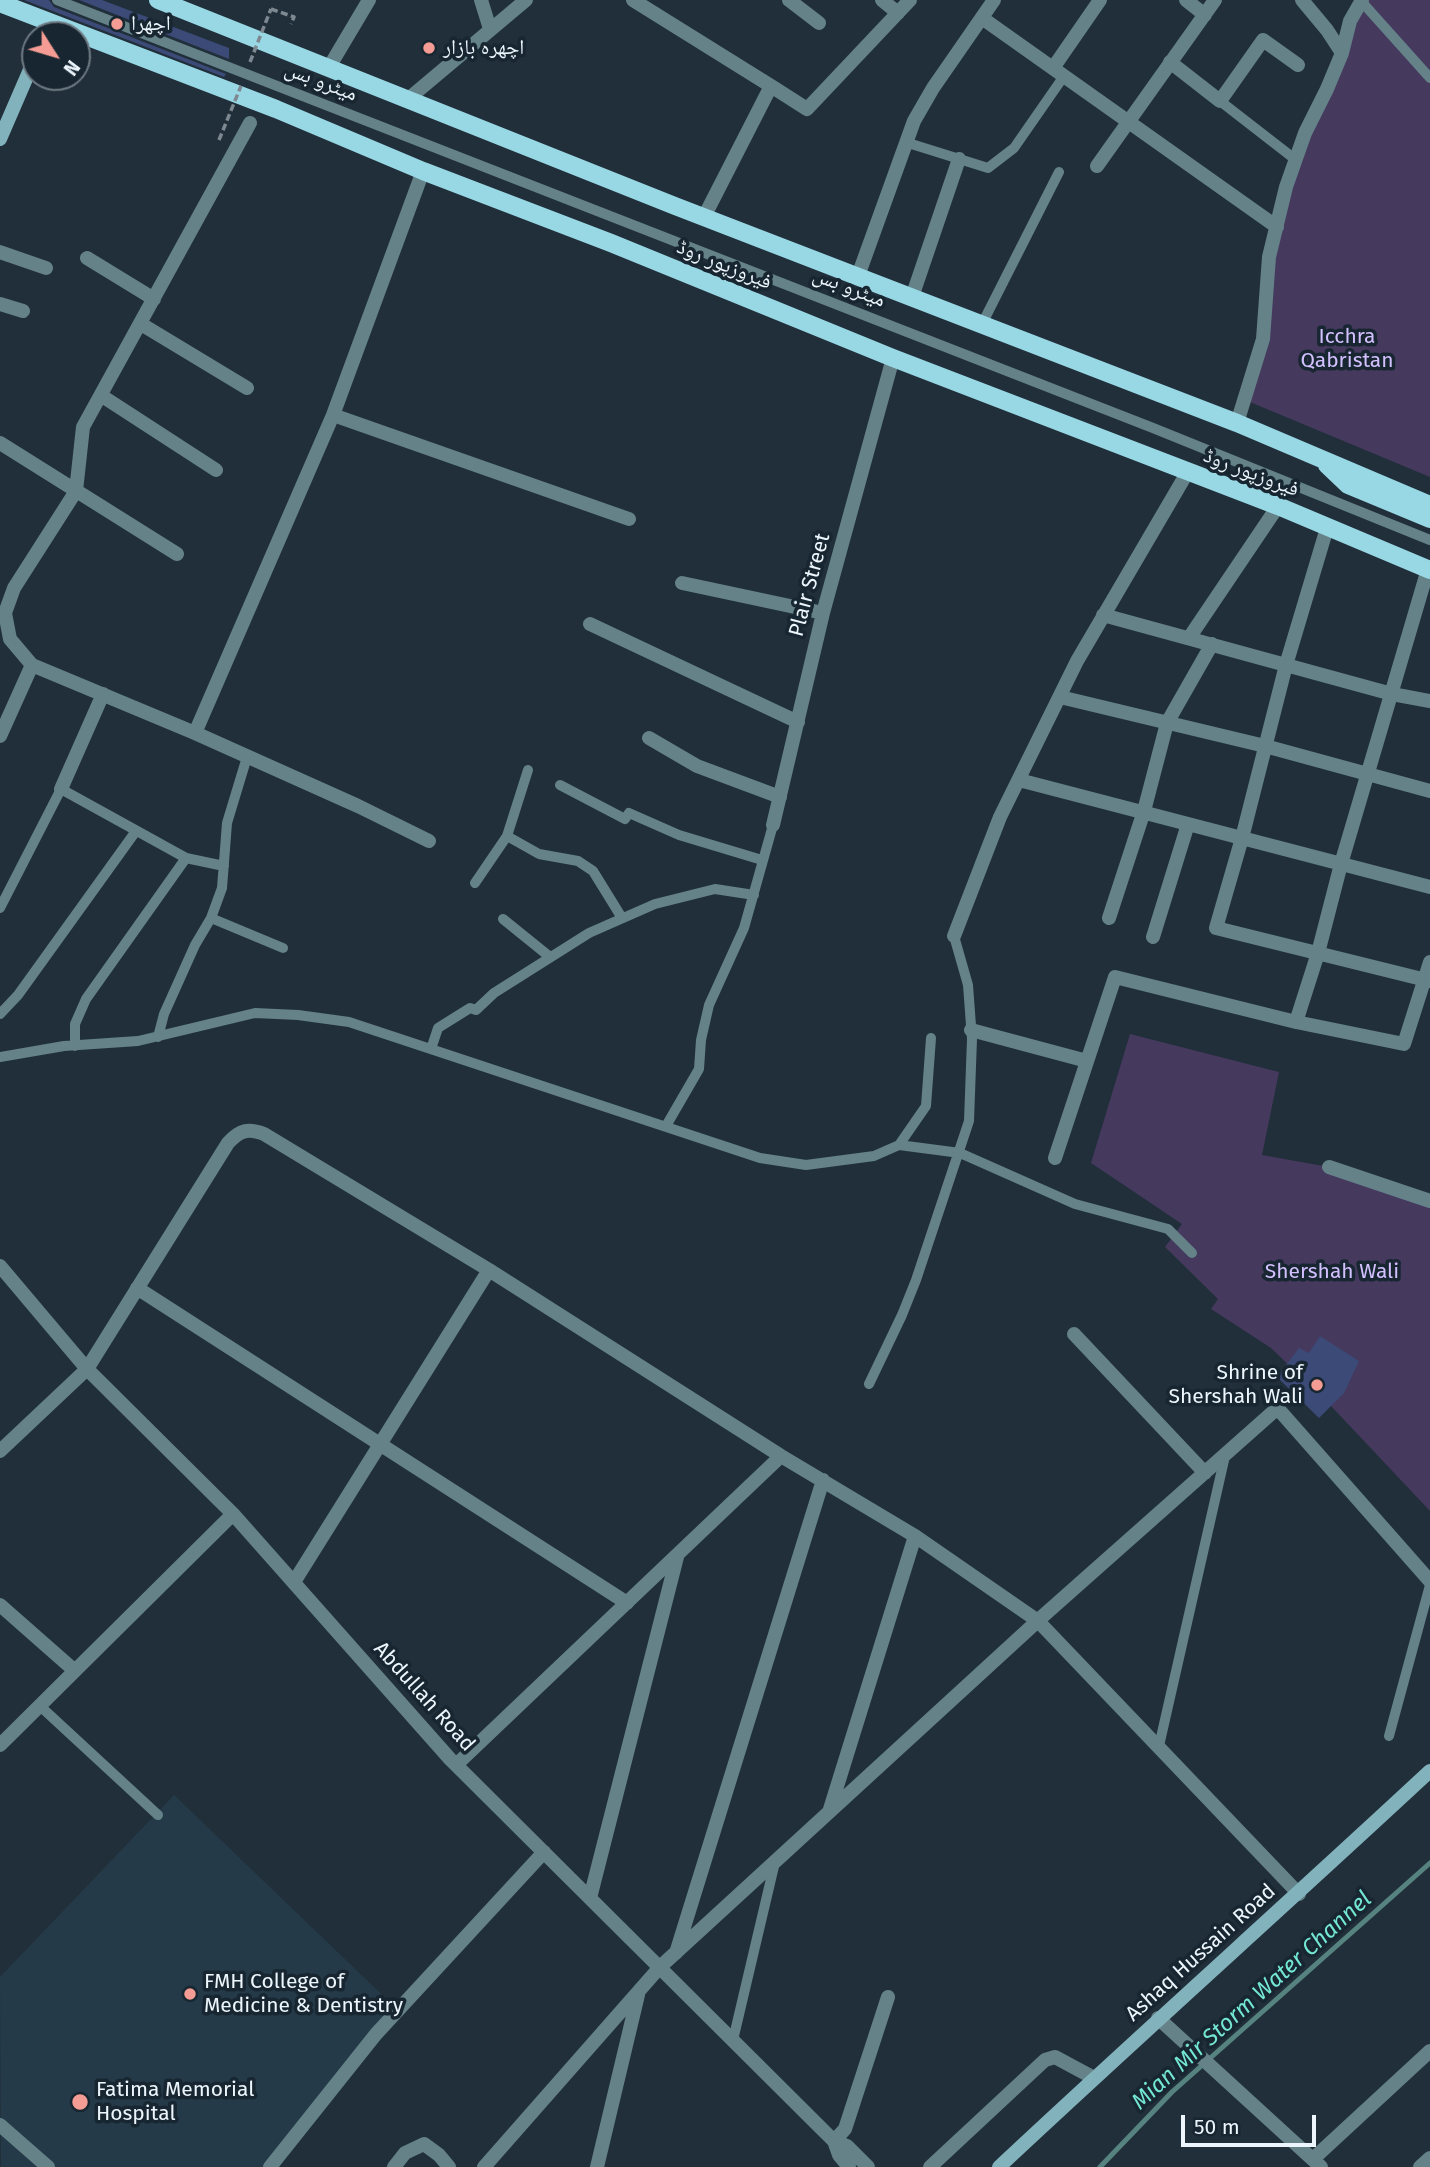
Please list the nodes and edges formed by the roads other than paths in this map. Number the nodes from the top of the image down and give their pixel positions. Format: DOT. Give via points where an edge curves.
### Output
graph roads {
  1 [pos="57,0"];
  2 [pos="158,0"];
  3 [pos="369,0"];
  4 [pos="481,0"];
  5 [pos="526,0"];
  6 [pos="632,0"];
  7 [pos="789,0"];
  8 [pos="882,0"];
  9 [pos="911,0"];
  10 [pos="994,0"];
  11 [pos="1100,0"];
  12 [pos="1186,0"];
  13 [pos="1215,0"];
  14 [pos="1302,0"];
  15 [pos="1361,1"];
  16 [pos="0,3"];
  17 [pos="898,13"];
  18 [pos="1205,15"];
  19 [pos="982,18"];
  20 [pos="33,21"];
  21 [pos="819,23"];
  22 [pos="490,29"];
  23 [pos="91,44"];
  24 [pos="1342,53"];
  25 [pos="1170,62"];
  26 [pos="1298,65"];
  27 [pos="328,69"];
  28 [pos="1059,72"];
  29 [pos="1430,78"];
  30 [pos="771,86"];
  31 [pos="21,90"];
  32 [pos="407,100"];
  33 [pos="1220,101"];
  34 [pos="1128,121"];
  35 [pos="250,122"];
  36 [pos="0,139"];
  37 [pos="905,142"];
  38 [pos="959,159"];
  39 [pos="1296,160"];
  40 [pos="1097,166"];
  41 [pos="423,171"];
  42 [pos="1059,172"];
  43 [pos="704,218"];
  44 [pos="1277,227"];
  45 [pos="0,252"];
  46 [pos="87,258"];
  47 [pos="46,268"];
  48 [pos="858,276"];
  49 [pos="912,297"];
  50 [pos="154,299"];
  51 [pos="0,304"];
  52 [pos="23,311"];
  53 [pos="141,324"];
  54 [pos="982,324"];
  55 [pos="893,358"];
  56 [pos="247,388"];
  57 [pos="102,396"];
  58 [pos="333,415"];
  59 [pos="1237,423"];
  60 [pos="0,443"];
  61 [pos="1320,457"];
  62 [pos="216,470"];
  63 [pos="1187,473"];
  64 [pos="76,491"];
  65 [pos="1430,505"];
  66 [pos="1278,506"];
  67 [pos="629,519"];
  68 [pos="1430,519"];
  69 [pos="1327,528"];
  70 [pos="1430,540"];
  71 [pos="177,554"];
  72 [pos="1429,566"];
  73 [pos="0,579"];
  74 [pos="682,583"];
  75 [pos="14,587"];
  76 [pos="823,614"];
  77 [pos="1103,615"];
  78 [pos="590,624"];
  79 [pos="1189,638"];
  80 [pos="1212,645"];
  81 [pos="32,665"];
  82 [pos="1286,665"];
  83 [pos="103,694"];
  84 [pos="1392,694"];
  85 [pos="1060,697"];
  86 [pos="1430,701"];
  87 [pos="798,722"];
  88 [pos="1167,723"];
  89 [pos="195,733"];
  90 [pos="0,736"];
  91 [pos="649,738"];
  92 [pos="1265,746"];
  93 [pos="247,757"];
  94 [pos="528,770"];
  95 [pos="1368,775"];
  96 [pos="1019,780"];
  97 [pos="561,785"];
  98 [pos="61,789"];
  99 [pos="1430,791"];
  100 [pos="780,797"];
  101 [pos="1144,811"];
  102 [pos="1188,824"];
  103 [pos="773,825"];
  104 [pos="136,831"];
  105 [pos="507,836"];
  106 [pos="1242,838"];
  107 [pos="429,841"];
  108 [pos="186,858"];
  109 [pos="762,860"];
  110 [pos="1341,864"];
  111 [pos="224,866"];
  112 [pos="475,883"];
  113 [pos="1430,887"];
  114 [pos="754,895"];
  115 [pos="0,908"];
  116 [pos="211,918"];
  117 [pos="622,918"];
  118 [pos="1109,918"];
  119 [pos="503,919"];
  120 [pos="954,936"];
  121 [pos="1153,937"];
  122 [pos="283,948"];
  123 [pos="1318,953"];
  124 [pos="551,957"];
  125 [pos="1430,962"];
  126 [pos="1427,981"];
  127 [pos="0,1014"];
  128 [pos="1296,1022"];
  129 [pos="971,1030"];
  130 [pos="158,1037"];
  131 [pos="931,1038"];
  132 [pos="75,1046"];
  133 [pos="431,1049"];
  134 [pos="0,1057"];
  135 [pos="1087,1061"];
  136 [pos="666,1126"];
  137 [pos="899,1145"];
  138 [pos="960,1153"];
  139 [pos="1055,1158"];
  140 [pos="1329,1167"];
  141 [pos="1430,1201"];
  142 [pos="1192,1253"];
  143 [pos="0,1266"];
  144 [pos="489,1270"];
  145 [pos="137,1288"];
  146 [pos="1074,1334"];
  147 [pos="86,1369"];
  148 [pos="869,1384"];
  149 [pos="380,1444"];
  150 [pos="0,1451"];
  151 [pos="781,1456"];
  152 [pos="1225,1456"];
  153 [pos="1205,1473"];
  154 [pos="823,1480"];
  155 [pos="233,1514"];
  156 [pos="915,1536"];
  157 [pos="677,1555"];
  158 [pos="294,1582"];
  159 [pos="1430,1583"];
  160 [pos="627,1603"];
  161 [pos="0,1605"];
  162 [pos="1038,1621"];
  163 [pos="75,1671"];
  164 [pos="40,1706"];
  165 [pos="1389,1736"];
  166 [pos="0,1745"];
  167 [pos="1159,1746"];
  168 [pos="456,1765"];
  169 [pos="1430,1771"];
  170 [pos="830,1812"];
  171 [pos="158,1815"];
  172 [pos="544,1852"];
  173 [pos="775,1863"];
  174 [pos="1299,1894"];
  175 [pos="590,1898"];
  176 [pos="676,1953"];
  177 [pos="660,1967"];
  178 [pos="638,1993"];
  179 [pos="888,1997"];
  180 [pos="1158,2018"];
  181 [pos="733,2040"];
  182 [pos="1430,2051"];
  183 [pos="1094,2078"];
  184 [pos="0,2125"];
  185 [pos="834,2141"];
  186 [pos="1430,2158"];
  187 [pos="1317,2163"];
  188 [pos="48,2167"];
  189 [pos="270,2167"];
  190 [pos="394,2167"];
  191 [pos="449,2167"];
  192 [pos="484,2167"];
  193 [pos="597,2167"];
  194 [pos="849,2167"];
  195 [pos="869,2167"];
  196 [pos="930,2167"];
  197 [pos="999,2167"];
  198 [pos="1420,2167"];
  1 -- 70 [label="lane, میٹرو بس, bridge"];
  2 -- 27 [label="main road, فیروزپور روڈ"];
  3 -- 27 [label="street"];
  4 -- 22 [label="street"];
  5 -- 22 [label="street"];
  6 -- 30 [label="street"];
  7 -- 21 [label="street"];
  8 -- 17 [label="street"];
  9 -- 17 [label="street"];
  10 -- 19 [label="street"];
  11 -- 28 [label="street"];
  12 -- 18 [label="street"];
  13 -- 18 [label="street"];
  14 -- 24 [label="street"];
  15 -- 24 [label="street"];
  15 -- 29 [label="lane"];
  16 -- 20 [label="main road, فیروزپور روڈ"];
  17 -- 30 [label="street" via="807,109"];
  18 -- 25 [label="street"];
  19 -- 28 [label="street"];
  19 -- 37 [label="street" via="923,102"];
  22 -- 32 [label="street"];
  23 -- 41 [label="main road, فیروزپور روڈ" via="276,109"];
  24 -- 39 [label="street" via="1304,132"];
  25 -- 33 [label="street"];
  25 -- 34 [label="street"];
  26 -- 33 [label="street" via="1263,40"];
  27 -- 32 [label="main road, فیروزپور روڈ"];
  28 -- 34 [label="street"];
  28 -- 38 [label="lane" via="1014,148 988,168"];
  30 -- 43 [label="street"];
  31 -- 36 [label="main road"];
  32 -- 43 [label="main road, فیروزپور روڈ"];
  33 -- 39 [label="lane"];
  34 -- 40 [label="street"];
  34 -- 44 [label="street"];
  35 -- 50 [label="street"];
  37 -- 38 [label="lane"];
  37 -- 48 [label="street"];
  38 -- 49 [label="street"];
  39 -- 44 [label="street"];
  41 -- 55 [label="main road, فیروزپور روڈ"];
  41 -- 58 [label="street"];
  42 -- 54 [label="lane"];
  43 -- 48 [label="main road, فیروزپور روڈ"];
  44 -- 59 [label="street" via="1269,257 1263,339"];
  45 -- 47 [label="street"];
  46 -- 50 [label="street"];
  48 -- 49 [label="main road, فیروزپور روڈ"];
  49 -- 54 [label="main road, فیروزپور روڈ"];
  50 -- 53 [label="street"];
  51 -- 52 [label="street"];
  53 -- 56 [label="street"];
  53 -- 57 [label="street"];
  54 -- 59 [label="main road, فیروزپور روڈ"];
  55 -- 63 [label="main road, فیروزپور روڈ"];
  55 -- 76 [label="street, Plair Street"];
  57 -- 62 [label="street"];
  57 -- 64 [label="street" via="83,427"];
  58 -- 67 [label="street"];
  58 -- 89 [label="street"];
  59 -- 61 [label="main road, فیروزپور روڈ"];
  60 -- 64 [label="street"];
  61 -- 65 [label="main road, فیروزپور روڈ"];
  61 -- 68 [label="main road" via="1348,485"];
  63 -- 66 [label="main road, فیروزپور روڈ"];
  63 -- 77 [label="street"];
  64 -- 71 [label="street"];
  64 -- 75 [label="street"];
  66 -- 69 [label="main road, فیروزپور روڈ"];
  66 -- 72 [label="main road" via="1331,519"];
  66 -- 79 [label="street"];
  69 -- 72 [label="main road, فیروزپور روڈ"];
  69 -- 82 [label="street"];
  72 -- 84 [label="street"];
  73 -- 75 [label="street"];
  74 -- 76 [label="street"];
  75 -- 81 [label="street" via="5,613 10,639"];
  76 -- 87 [label="street, Plair Street"];
  77 -- 79 [label="street"];
  77 -- 85 [label="street"];
  78 -- 87 [label="street"];
  79 -- 80 [label="street"];
  80 -- 82 [label="street"];
  80 -- 88 [label="street"];
  81 -- 83 [label="street"];
  81 -- 90 [label="street"];
  82 -- 84 [label="street"];
  82 -- 92 [label="street"];
  83 -- 89 [label="street"];
  83 -- 98 [label="street"];
  84 -- 86 [label="street"];
  84 -- 95 [label="street"];
  85 -- 88 [label="street"];
  85 -- 96 [label="street"];
  87 -- 100 [label="street, Plair Street"];
  88 -- 92 [label="street"];
  88 -- 101 [label="street"];
  89 -- 93 [label="street"];
  91 -- 100 [label="street" via="697,766"];
  92 -- 95 [label="street"];
  92 -- 106 [label="street"];
  93 -- 107 [label="street"];
  93 -- 111 [label="lane" via="227,822"];
  94 -- 105 [label="lane"];
  95 -- 99 [label="street"];
  95 -- 110 [label="street"];
  96 -- 101 [label="street"];
  96 -- 120 [label="street"];
  97 -- 109 [label="lane" via="625,819 629,813 679,835"];
  98 -- 104 [label="lane"];
  98 -- 115 [label="lane"];
  100 -- 103 [label="street, Plair Street"];
  101 -- 102 [label="street"];
  101 -- 118 [label="street"];
  102 -- 106 [label="street"];
  102 -- 121 [label="street"];
  103 -- 109 [label="lane"];
  104 -- 108 [label="lane"];
  104 -- 127 [label="lane"];
  105 -- 112 [label="lane"];
  105 -- 117 [label="lane" via="539,854 578,861 593,871"];
  106 -- 110 [label="street"];
  106 -- 123 [label="street" via="1216,928"];
  108 -- 111 [label="lane"];
  108 -- 132 [label="lane" via="86,999 75,1024"];
  109 -- 114 [label="lane"];
  110 -- 113 [label="street"];
  110 -- 123 [label="street"];
  111 -- 116 [label="lane"];
  114 -- 117 [label="lane" via="715,889 654,904"];
  114 -- 136 [label="lane" via="744,929 709,1005 699,1069"];
  116 -- 122 [label="lane"];
  116 -- 130 [label="lane" via="164,1014"];
  117 -- 124 [label="lane"];
  119 -- 124 [label="lane"];
  120 -- 129 [label="lane" via="968,985"];
  123 -- 126 [label="street"];
  123 -- 128 [label="street"];
  124 -- 133 [label="lane" via="476,1010 470,1008 438,1028"];
  125 -- 126 [label="street"];
  126 -- 128 [label="street" via="1404,1044"];
  128 -- 135 [label="street" via="1115,977"];
  129 -- 135 [label="street"];
  129 -- 138 [label="lane" via="969,1121"];
  130 -- 132 [label="lane"];
  130 -- 133 [label="lane" via="255,1013 287,1014 349,1022"];
  131 -- 137 [label="lane" via="926,1106"];
  132 -- 134 [label="lane"];
  133 -- 136 [label="lane"];
  135 -- 139 [label="street"];
  136 -- 137 [label="lane" via="760,1158 806,1165 874,1156"];
  137 -- 138 [label="lane"];
  138 -- 142 [label="lane" via="1076,1203 1168,1228"];
  138 -- 148 [label="lane" via="911,1292"];
  140 -- 141 [label="street"];
  143 -- 147 [label="street, Abdullah Road"];
  144 -- 145 [label="street" via="252,1130 238,1132 228,1143"];
  144 -- 149 [label="street"];
  144 -- 151 [label="street"];
  145 -- 147 [label="street"];
  145 -- 149 [label="street"];
  146 -- 153 [label="street"];
  147 -- 150 [label="street"];
  147 -- 155 [label="street, Abdullah Road"];
  149 -- 158 [label="street"];
  149 -- 160 [label="street"];
  151 -- 154 [label="street"];
  151 -- 157 [label="street"];
  152 -- 153 [label="street"];
  152 -- 159 [label="street" via="1276,1409 1280,1411"];
  152 -- 167 [label="lane"];
  153 -- 162 [label="street"];
  154 -- 156 [label="street"];
  154 -- 176 [label="street"];
  155 -- 158 [label="street, Abdullah Road"];
  155 -- 163 [label="street"];
  156 -- 162 [label="street"];
  156 -- 170 [label="street"];
  157 -- 160 [label="street"];
  157 -- 175 [label="street"];
  158 -- 168 [label="street, Abdullah Road"];
  159 -- 165 [label="lane"];
  160 -- 168 [label="street"];
  161 -- 163 [label="street"];
  162 -- 167 [label="street"];
  162 -- 170 [label="street"];
  163 -- 164 [label="street"];
  164 -- 166 [label="street"];
  164 -- 171 [label="lane"];
  167 -- 174 [label="street"];
  168 -- 172 [label="street, Abdullah Road"];
  169 -- 174 [label="main road, Ashaq Hussain Road"];
  170 -- 173 [label="street"];
  172 -- 175 [label="street, Abdullah Road"];
  172 -- 189 [label="street" via="376,2034"];
  173 -- 176 [label="street"];
  173 -- 181 [label="lane"];
  174 -- 180 [label="main road, Ashaq Hussain Road"];
  175 -- 177 [label="street, Abdullah Road"];
  176 -- 177 [label="street"];
  177 -- 178 [label="street"];
  177 -- 181 [label="street, Abdullah Road"];
  178 -- 192 [label="street"];
  178 -- 193 [label="street"];
  179 -- 185 [label="street" via="845,2129"];
  180 -- 183 [label="main road, Ashaq Hussain Road"];
  180 -- 187 [label="street"];
  181 -- 185 [label="street, Abdullah Road"];
  182 -- 187 [label="street"];
  183 -- 196 [label="street" via="1055,2057 1045,2060"];
  183 -- 197 [label="main road, Ashaq Hussain Road"];
  184 -- 188 [label="street"];
  185 -- 194 [label="street, Abdullah Road"];
  185 -- 195 [label="street, Abdullah Road" via="847,2146"];
  186 -- 198 [label="street"];
  190 -- 191 [label="street" via="405,2152 424,2144"];
}
